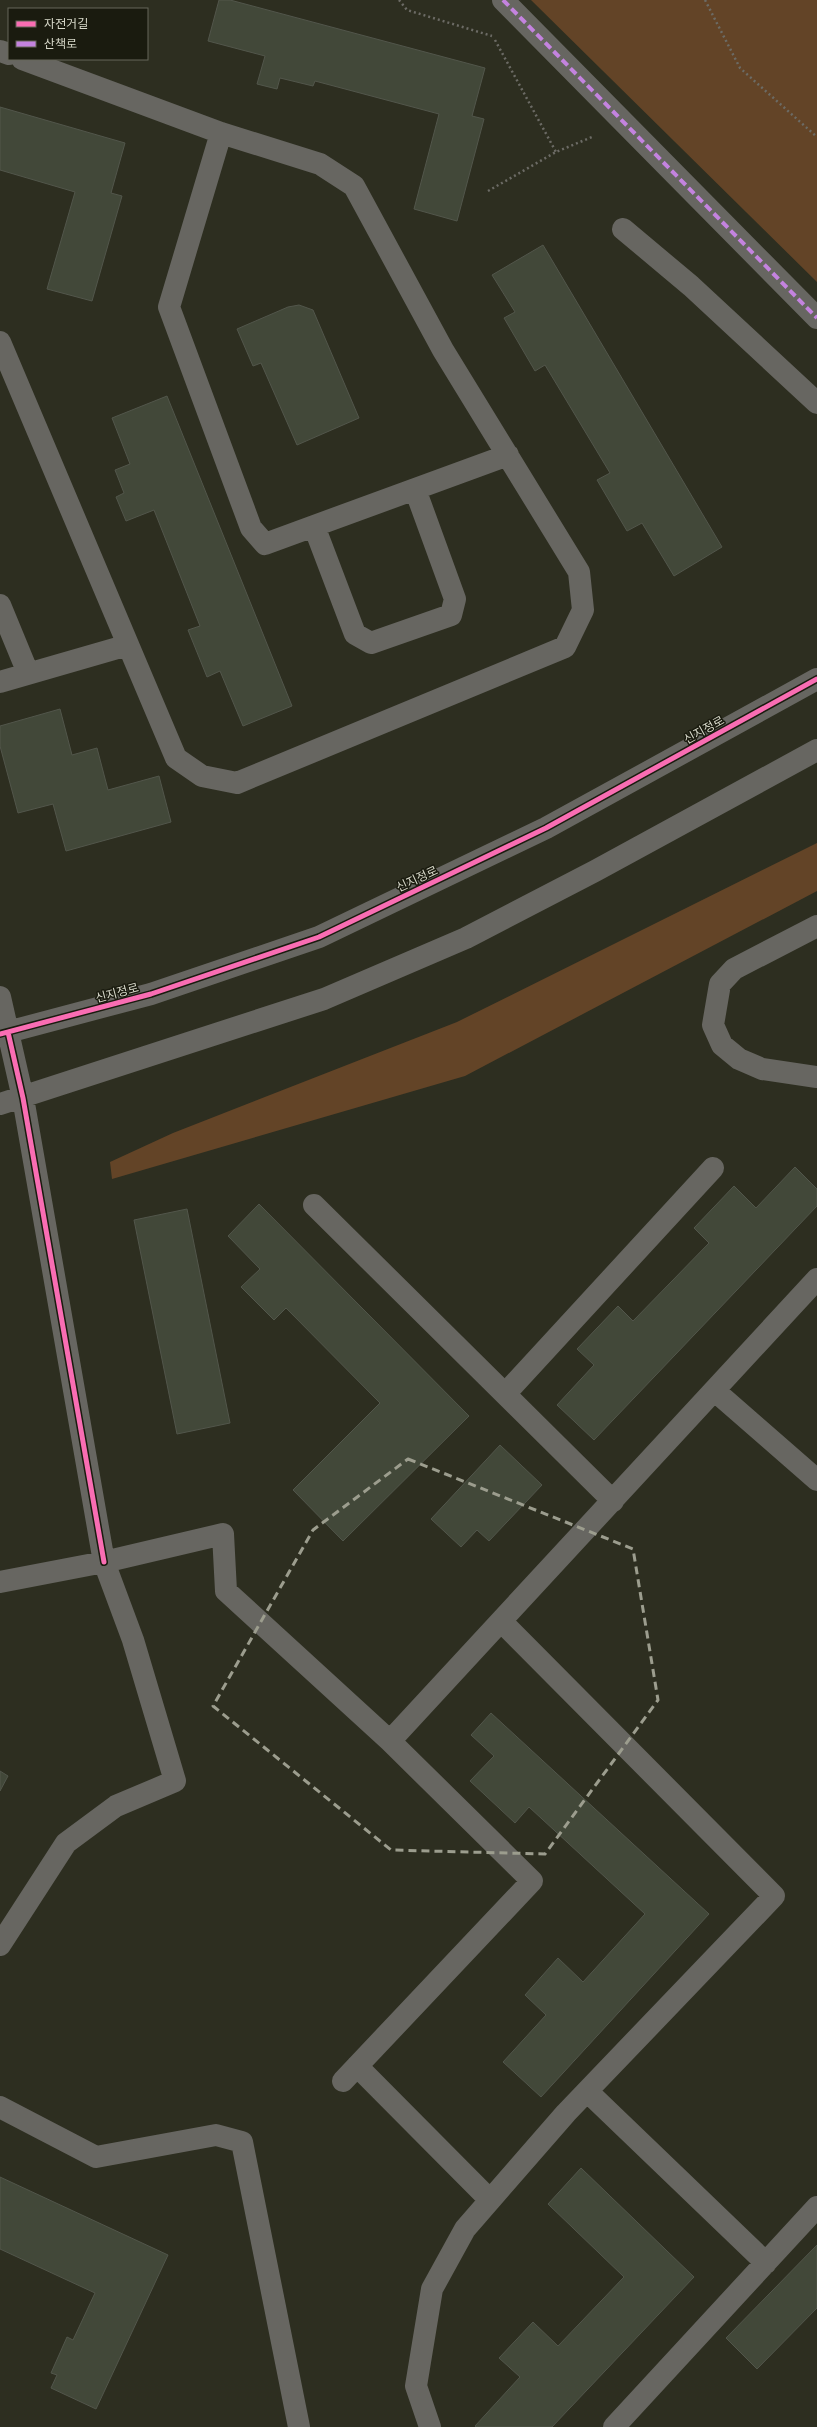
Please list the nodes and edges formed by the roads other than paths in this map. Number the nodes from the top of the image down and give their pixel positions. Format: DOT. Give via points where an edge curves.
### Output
graph roads {
  1 [pos="503,0"];
  2 [pos="25,60"];
  3 [pos="221,133"];
  4 [pos="623,229"];
  5 [pos="817,318"];
  6 [pos="0,342"];
  7 [pos="817,403"];
  8 [pos="508,455"];
  9 [pos="415,489"];
  10 [pos="314,526"];
  11 [pos="0,605"];
  12 [pos="128,645"];
  13 [pos="28,673"];
  14 [pos="817,679"];
  15 [pos="0,682"];
  16 [pos="817,750"];
  17 [pos="817,926"];
  18 [pos="0,997"];
  19 [pos="4,1033"];
  20 [pos="817,1077"];
  21 [pos="23,1098"];
  22 [pos="0,1104"];
  23 [pos="713,1168"];
  24 [pos="314,1204"];
  25 [pos="817,1279"];
  26 [pos="715,1391"];
  27 [pos="505,1394"];
  28 [pos="817,1480"];
  29 [pos="613,1501"];
  30 [pos="104,1562"];
  31 [pos="0,1582"];
  32 [pos="502,1622"];
  33 [pos="390,1741"];
  34 [pos="0,1945"];
  35 [pos="587,2091"];
  36 [pos="0,2107"];
  37 [pos="490,2200"];
  38 [pos="817,2207"];
  39 [pos="766,2263"];
  40 [pos="299,2427"];
  41 [pos="430,2427"];
  42 [pos="614,2427"];
  1 -- 5 [label="street"];
  2 -- 3 [label="street"];
  3 -- 8 [label="street" via="320,164 354,186 443,350"];
  3 -- 10 [label="street" via="169,308 251,528 265,544"];
  4 -- 7 [label="street" via="691,286"];
  6 -- 12 [label="street"];
  8 -- 9 [label="street"];
  8 -- 12 [label="street" via="579,572 583,610 565,647 237,783 202,776 176,758"];
  9 -- 10 [label="street"];
  9 -- 10 [label="street" via="455,599 451,615 371,643 355,634"];
  11 -- 13 [label="street"];
  12 -- 13 [label="street"];
  13 -- 15 [label="street"];
  14 -- 19 [label="street, 신지정로" via="546,828 319,937 151,994"];
  16 -- 21 [label="street" via="466,938 324,999"];
  17 -- 20 [label="street" via="734,969 720,984 713,1025 722,1045 739,1059 762,1069"];
  18 -- 19 [label="street"];
  19 -- 21 [label="street"];
  21 -- 22 [label="street"];
  21 -- 30 [label="street"];
  23 -- 27 [label="street"];
  24 -- 27 [label="street"];
  25 -- 26 [label="street"];
  26 -- 28 [label="street"];
  26 -- 29 [label="street"];
  27 -- 29 [label="street"];
  29 -- 32 [label="street"];
  30 -- 31 [label="street"];
  30 -- 33 [label="street" via="223,1534 226,1592"];
  30 -- 34 [label="street" via="133,1640 175,1781 116,1806 66,1843"];
  32 -- 33 [label="street"];
  32 -- 35 [label="street" via="774,1896"];
  33 -- 37 [label="street" via="532,1881 350,2073"];
  35 -- 37 [label="street"];
  35 -- 39 [label="street"];
  36 -- 40 [label="street" via="96,2157 216,2135 242,2142"];
  37 -- 41 [label="street" via="465,2229 432,2289 416,2386"];
  38 -- 39 [label="street"];
  39 -- 42 [label="street"];
}
